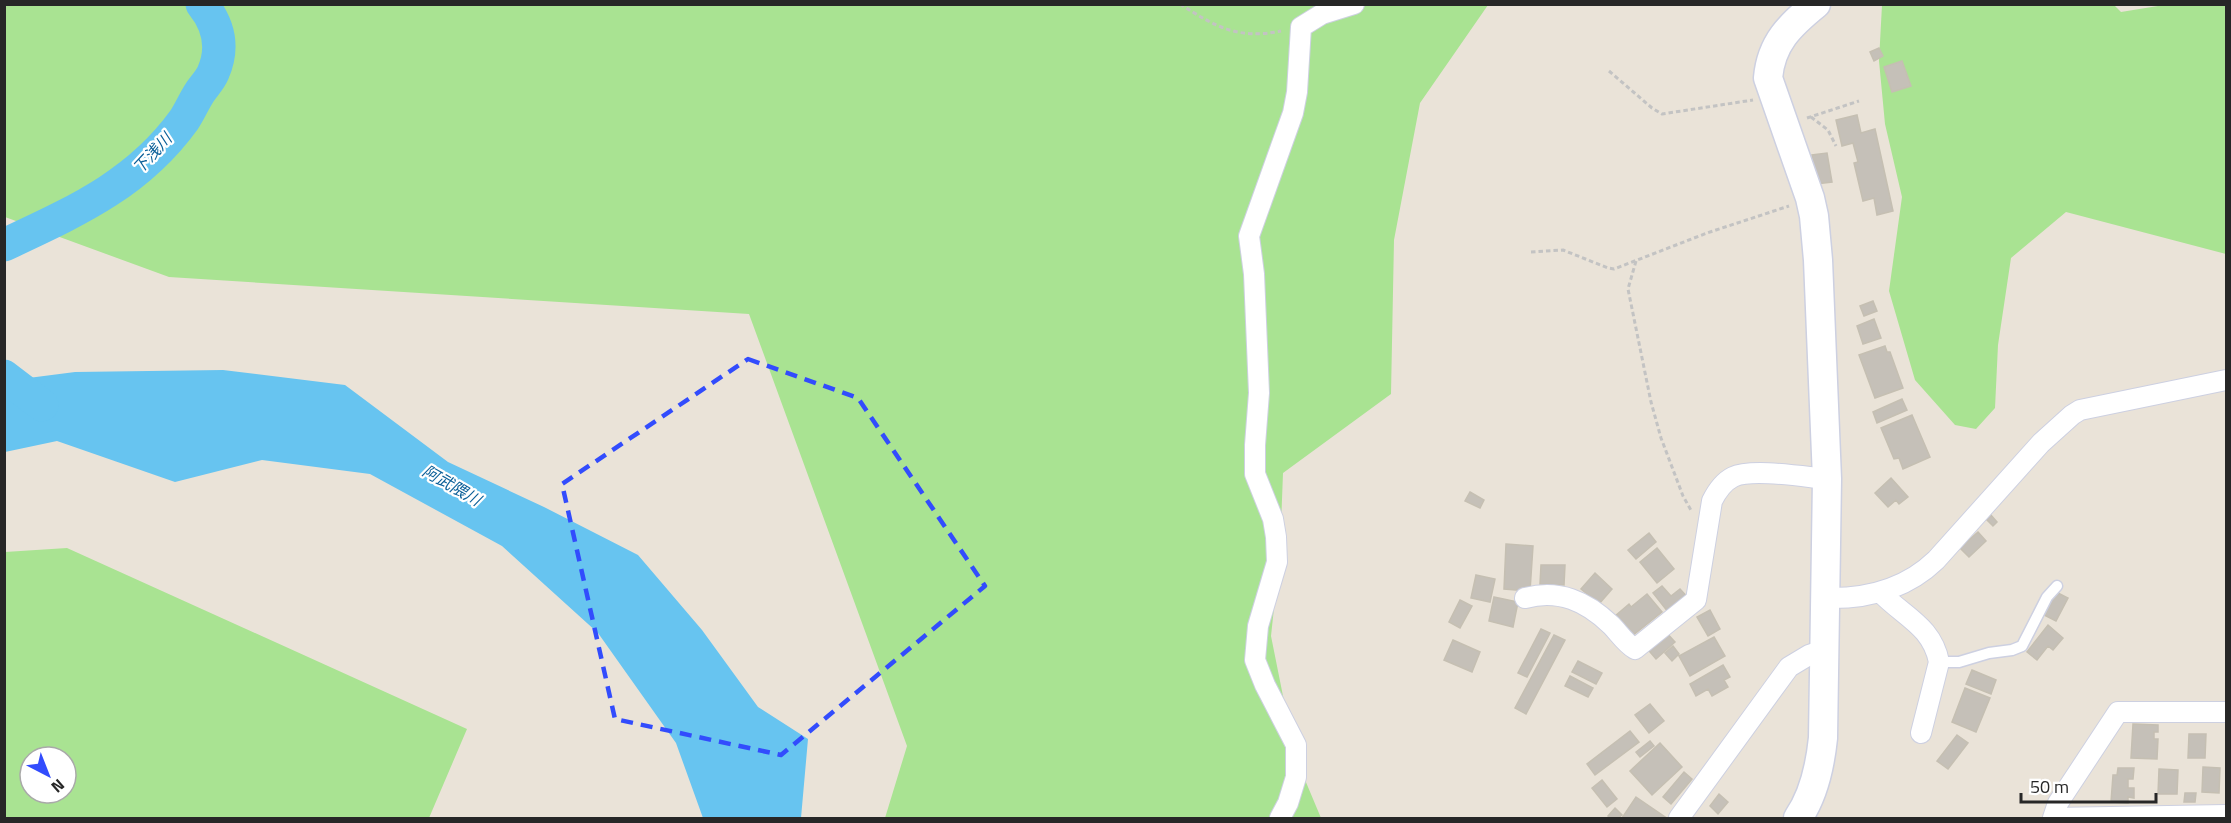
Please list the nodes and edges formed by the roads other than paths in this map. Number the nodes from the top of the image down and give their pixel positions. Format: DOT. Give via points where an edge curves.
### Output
graph roads {
  1 [pos="1354,4"];
  2 [pos="1816,4"];
  3 [pos="2226,380"];
  4 [pos="1827,478"];
  5 [pos="2057,586"];
  6 [pos="1880,592"];
  7 [pos="1524,598"];
  8 [pos="1826,598"];
  9 [pos="1824,650"];
  10 [pos="1939,662"];
  11 [pos="2226,712"];
  12 [pos="1921,733"];
  13 [pos="2226,815"];
  14 [pos="2053,818"];
  15 [pos="1280,819"];
  16 [pos="1679,819"];
  17 [pos="1798,819"];
  1 -- 15 [label="street" via="1322,14 1301,27 1293,112 1249,236 1259,393 1255,474 1276,537 1276,562 1258,626 1255,660 1296,745 1296,777"];
  2 -- 4 [label="street" via="1778,41 1768,78 1775,96 1798,121 1814,216"];
  3 -- 6 [label="street" via="2080,410 2041,443 1936,560 1913,579"];
  4 -- 7 [label="street" via="1749,472 1717,489 1696,600 1635,649 1590,607 1574,598 1558,594"];
  4 -- 8 [label="street"];
  5 -- 10 [label="lane" via="2022,646 1959,662"];
  6 -- 8 [label="street"];
  6 -- 10 [label="street" via="1930,636"];
  8 -- 9 [label="street"];
  9 -- 16 [label="street" via="1789,667"];
  9 -- 17 [label="street" via="1820,762 1810,797"];
  10 -- 12 [label="street"];
  11 -- 14 [label="street" via="2118,712 2058,803"];
  13 -- 14 [label="street"];
}
